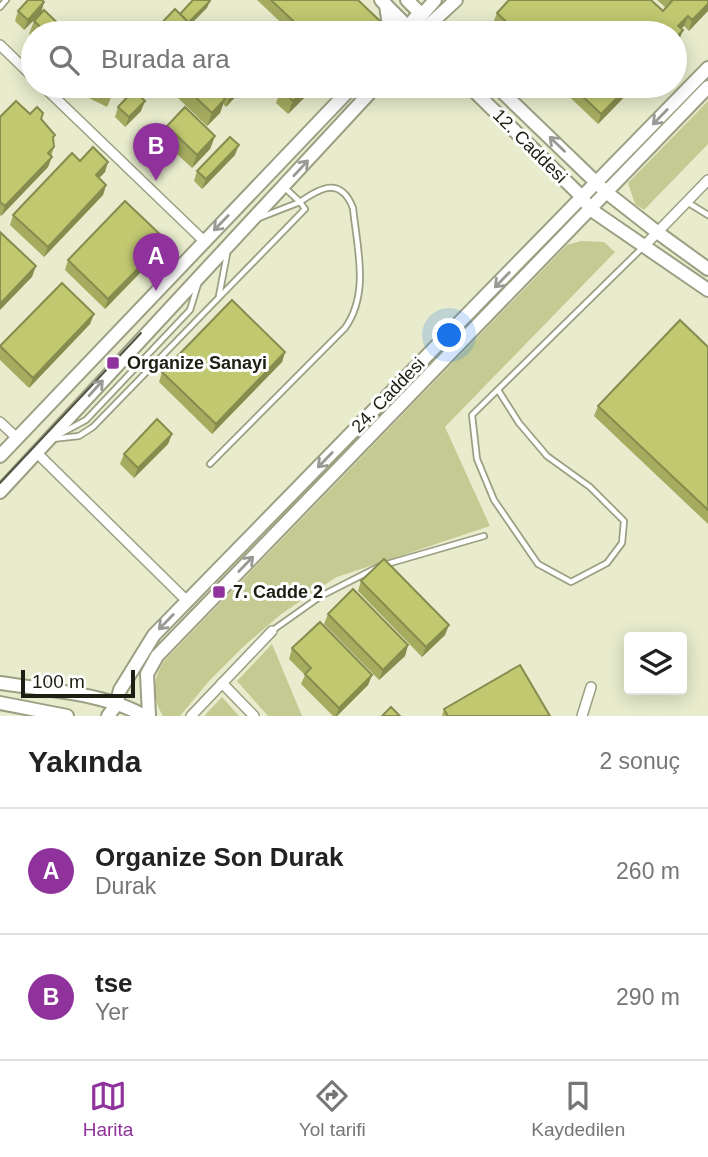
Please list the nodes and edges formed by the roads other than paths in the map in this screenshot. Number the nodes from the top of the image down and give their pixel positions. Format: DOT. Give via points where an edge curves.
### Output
graph roads {
  1 [pos="6,0"];
  2 [pos="407,0"];
  3 [pos="435,0"];
  4 [pos="456,0"];
  5 [pos="383,2"];
  6 [pos="0,7"];
  7 [pos="387,21"];
  8 [pos="401,21"];
  9 [pos="425,21"];
  10 [pos="429,21"];
  11 [pos="432,21"];
  12 [pos="0,45"];
  13 [pos="21,65"];
  14 [pos="708,68"];
  15 [pos="708,87"];
  16 [pos="687,89"];
  17 [pos="55,98"];
  18 [pos="341,98"];
  19 [pos="365,98"];
  20 [pos="481,98"];
  21 [pos="508,98"];
  22 [pos="679,98"];
  23 [pos="708,180"];
  24 [pos="596,182"];
  25 [pos="284,187"];
  26 [pos="606,192"];
  27 [pos="582,197"];
  28 [pos="300,202"];
  29 [pos="687,202"];
  30 [pos="590,209"];
  31 [pos="708,215"];
  32 [pos="251,221"];
  33 [pos="657,232"];
  34 [pos="204,241"];
  35 [pos="232,241"];
  36 [pos="645,245"];
  37 [pos="708,269"];
  38 [pos="708,290"];
  39 [pos="219,297"];
  40 [pos="498,390"];
  41 [pos="0,422"];
  42 [pos="17,438"];
  43 [pos="50,439"];
  44 [pos="37,453"];
  45 [pos="0,456"];
  46 [pos="210,464"];
  47 [pos="0,492"];
  48 [pos="484,536"];
  49 [pos="187,601"];
  50 [pos="272,631"];
  51 [pos="222,683"];
  52 [pos="0,684"];
  53 [pos="591,687"];
  54 [pos="0,703"];
  55 [pos="117,710"];
  56 [pos="67,716"];
  57 [pos="146,716"];
  58 [pos="191,716"];
  59 [pos="254,716"];
  60 [pos="582,716"];
  1 -- 6 [label="lane"];
  2 -- 9 [label="street"];
  3 -- 10 [label="street"];
  4 -- 11 [label="street"];
  5 -- 7 [label="street"];
  5 -- 8 [label="street"];
  12 -- 13 [label="street"];
  14 -- 16 [label="street, 24. Caddesi, one-way"];
  15 -- 26 [label="street, 24. Caddesi"];
  17 -- 34 [label="street"];
  18 -- 34 [label="street, one-way"];
  25 -- 19 [label="street, one-way"];
  20 -- 27 [label="street, 12. Caddesi"];
  24 -- 21 [label="street, 12. Caddesi, one-way"];
  22 -- 24 [label="street, 24. Caddesi, one-way"];
  23 -- 29 [label="street"];
  24 -- 26 [label="street, 12. Caddesi"];
  24 -- 27 [label="street, 24. Caddesi"];
  25 -- 28 [label="lane"];
  25 -- 32 [label="street"];
  26 -- 30 [label="street, 24. Caddesi"];
  26 -- 33 [label="street, 12. Caddesi"];
  27 -- 30 [label="street, 12. Caddesi"];
  27 -- 49 [label="street, 24. Caddesi, one-way"];
  28 -- 32 [label="lane"];
  28 -- 39 [label="lane" via="305,209"];
  28 -- 46 [label="lane" via="330,187 348,196 361,286 354,316"];
  29 -- 31 [label="lane"];
  29 -- 33 [label="street"];
  30 -- 36 [label="street"];
  57 -- 30 [label="street, 24. Caddesi, one-way" via="147,674 157,656"];
  32 -- 35 [label="street"];
  33 -- 36 [label="street"];
  33 -- 37 [label="street, 12. Caddesi"];
  34 -- 42 [label="street"];
  35 -- 39 [label="lane"];
  43 -- 35 [label="street, one-way"];
  36 -- 38 [label="street"];
  36 -- 40 [label="lane"];
  39 -- 43 [label="lane" via="93,427 79,436"];
  40 -- 40 [label="lane" via="472,415 477,459 494,500 538,564 571,582 607,563 622,543 624,521 590,487 547,456"];
  41 -- 42 [label="street"];
  42 -- 45 [label="street"];
  43 -- 44 [label="street"];
  44 -- 47 [label="street"];
  44 -- 49 [label="street"];
  48 -- 50 [label="lane" via="380,566 321,596"];
  49 -- 55 [label="street, 24. Caddesi, one-way" via="154,635 120,690"];
  50 -- 51 [label="street"];
  51 -- 58 [label="street"];
  51 -- 59 [label="street"];
  52 -- 55 [label="street" via="77,696"];
  53 -- 60 [label="street"];
  54 -- 56 [label="street"];
  55 -- 57 [label="street"];
}
